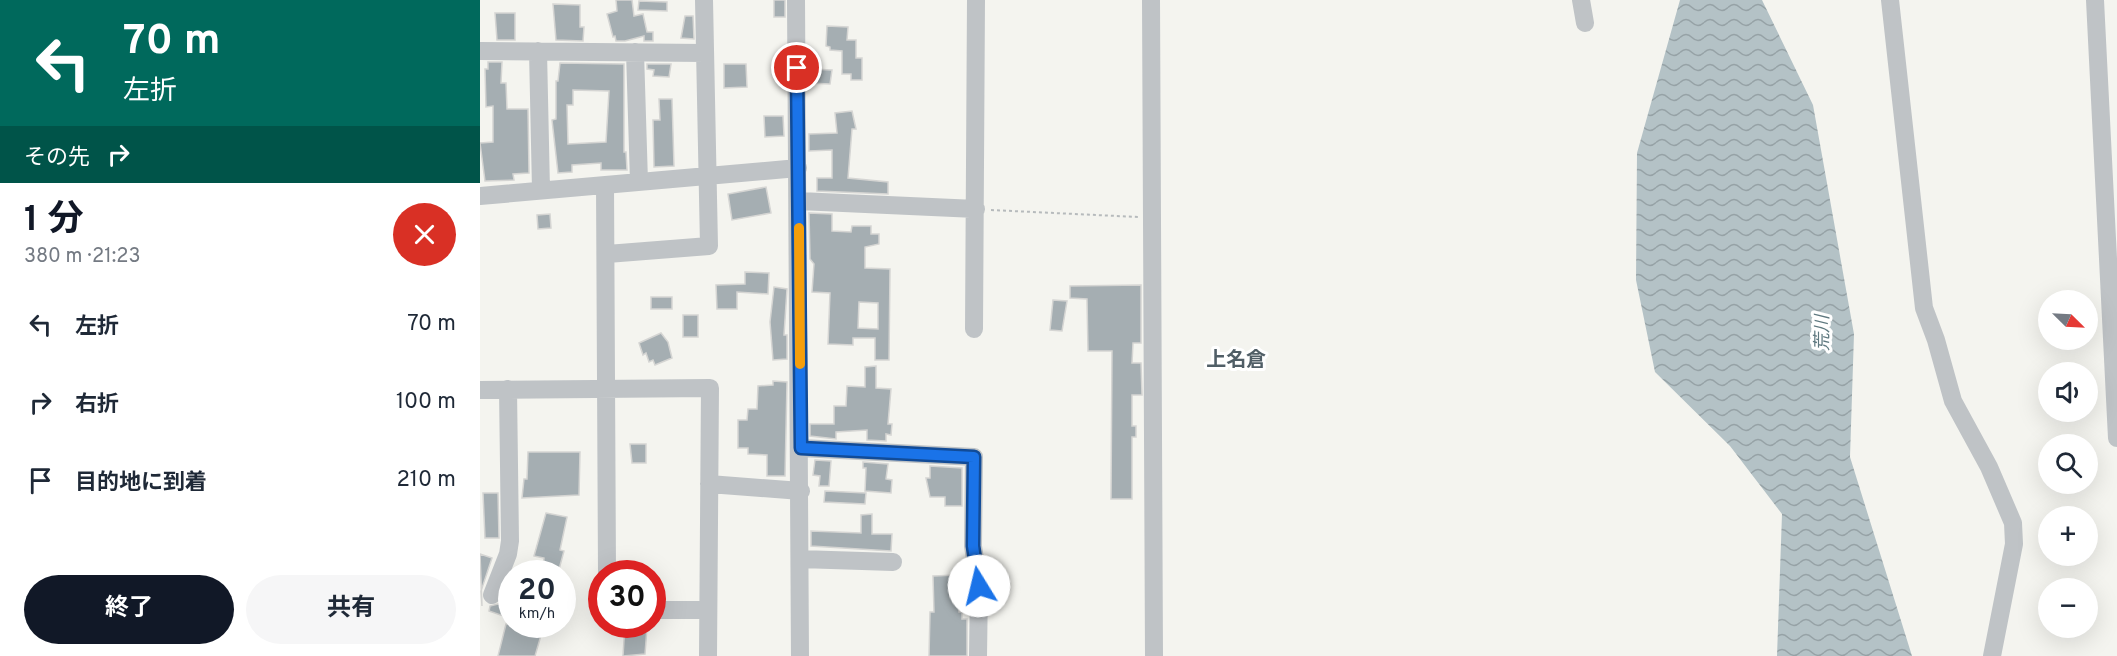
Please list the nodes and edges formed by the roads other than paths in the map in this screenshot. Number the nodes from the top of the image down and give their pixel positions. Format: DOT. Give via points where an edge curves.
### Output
graph roads {
  1 [pos="704,0"];
  2 [pos="796,0"];
  3 [pos="976,0"];
  4 [pos="1151,0"];
  5 [pos="1581,0"];
  6 [pos="1890,0"];
  7 [pos="2095,0"];
  8 [pos="1586,23"];
  9 [pos="480,51"];
  10 [pos="538,51"];
  11 [pos="635,52"];
  12 [pos="705,53"];
  13 [pos="798,168"];
  14 [pos="708,175"];
  15 [pos="639,182"];
  16 [pos="605,184"];
  17 [pos="541,190"];
  18 [pos="480,196"];
  19 [pos="799,201"];
  20 [pos="976,209"];
  21 [pos="607,254"];
  22 [pos="974,329"];
  23 [pos="607,388"];
  24 [pos="508,389"];
  25 [pos="480,390"];
  26 [pos="2117,438"];
  27 [pos="801,448"];
  28 [pos="709,484"];
  29 [pos="801,491"];
  30 [pos="800,559"];
  31 [pos="608,560"];
  32 [pos="893,562"];
  33 [pos="492,595"];
  34 [pos="666,610"];
  35 [pos="708,610"];
  36 [pos="708,656"];
  37 [pos="800,656"];
  38 [pos="978,656"];
  39 [pos="1154,656"];
  40 [pos="1992,656"];
  1 -- 12 [label="street"];
  2 -- 13 [label="street"];
  3 -- 20 [label="street"];
  4 -- 39 [label="street"];
  5 -- 8 [label="street"];
  6 -- 40 [label="street" via="1924,308 1953,401 1989,467 2013,523 2013,544"];
  7 -- 26 [label="street"];
  9 -- 10 [label="street"];
  10 -- 11 [label="street"];
  10 -- 17 [label="street"];
  11 -- 12 [label="street"];
  11 -- 15 [label="street"];
  12 -- 14 [label="street"];
  13 -- 14 [label="street"];
  13 -- 19 [label="street"];
  14 -- 15 [label="street"];
  14 -- 21 [label="street" via="709,246"];
  15 -- 16 [label="street"];
  16 -- 17 [label="street"];
  16 -- 21 [label="street"];
  17 -- 18 [label="street"];
  19 -- 20 [label="street"];
  19 -- 27 [label="street"];
  20 -- 22 [label="street"];
  21 -- 23 [label="street"];
  23 -- 24 [label="street"];
  23 -- 28 [label="street" via="710,388"];
  23 -- 31 [label="street"];
  24 -- 25 [label="street"];
  24 -- 33 [label="street" via="510,541"];
  27 -- 29 [label="street"];
  27 -- 38 [label="street" via="974,457"];
  28 -- 29 [label="street"];
  28 -- 35 [label="street"];
  29 -- 30 [label="street"];
  30 -- 32 [label="street"];
  30 -- 37 [label="street"];
  34 -- 35 [label="street"];
  35 -- 36 [label="street"];
}
